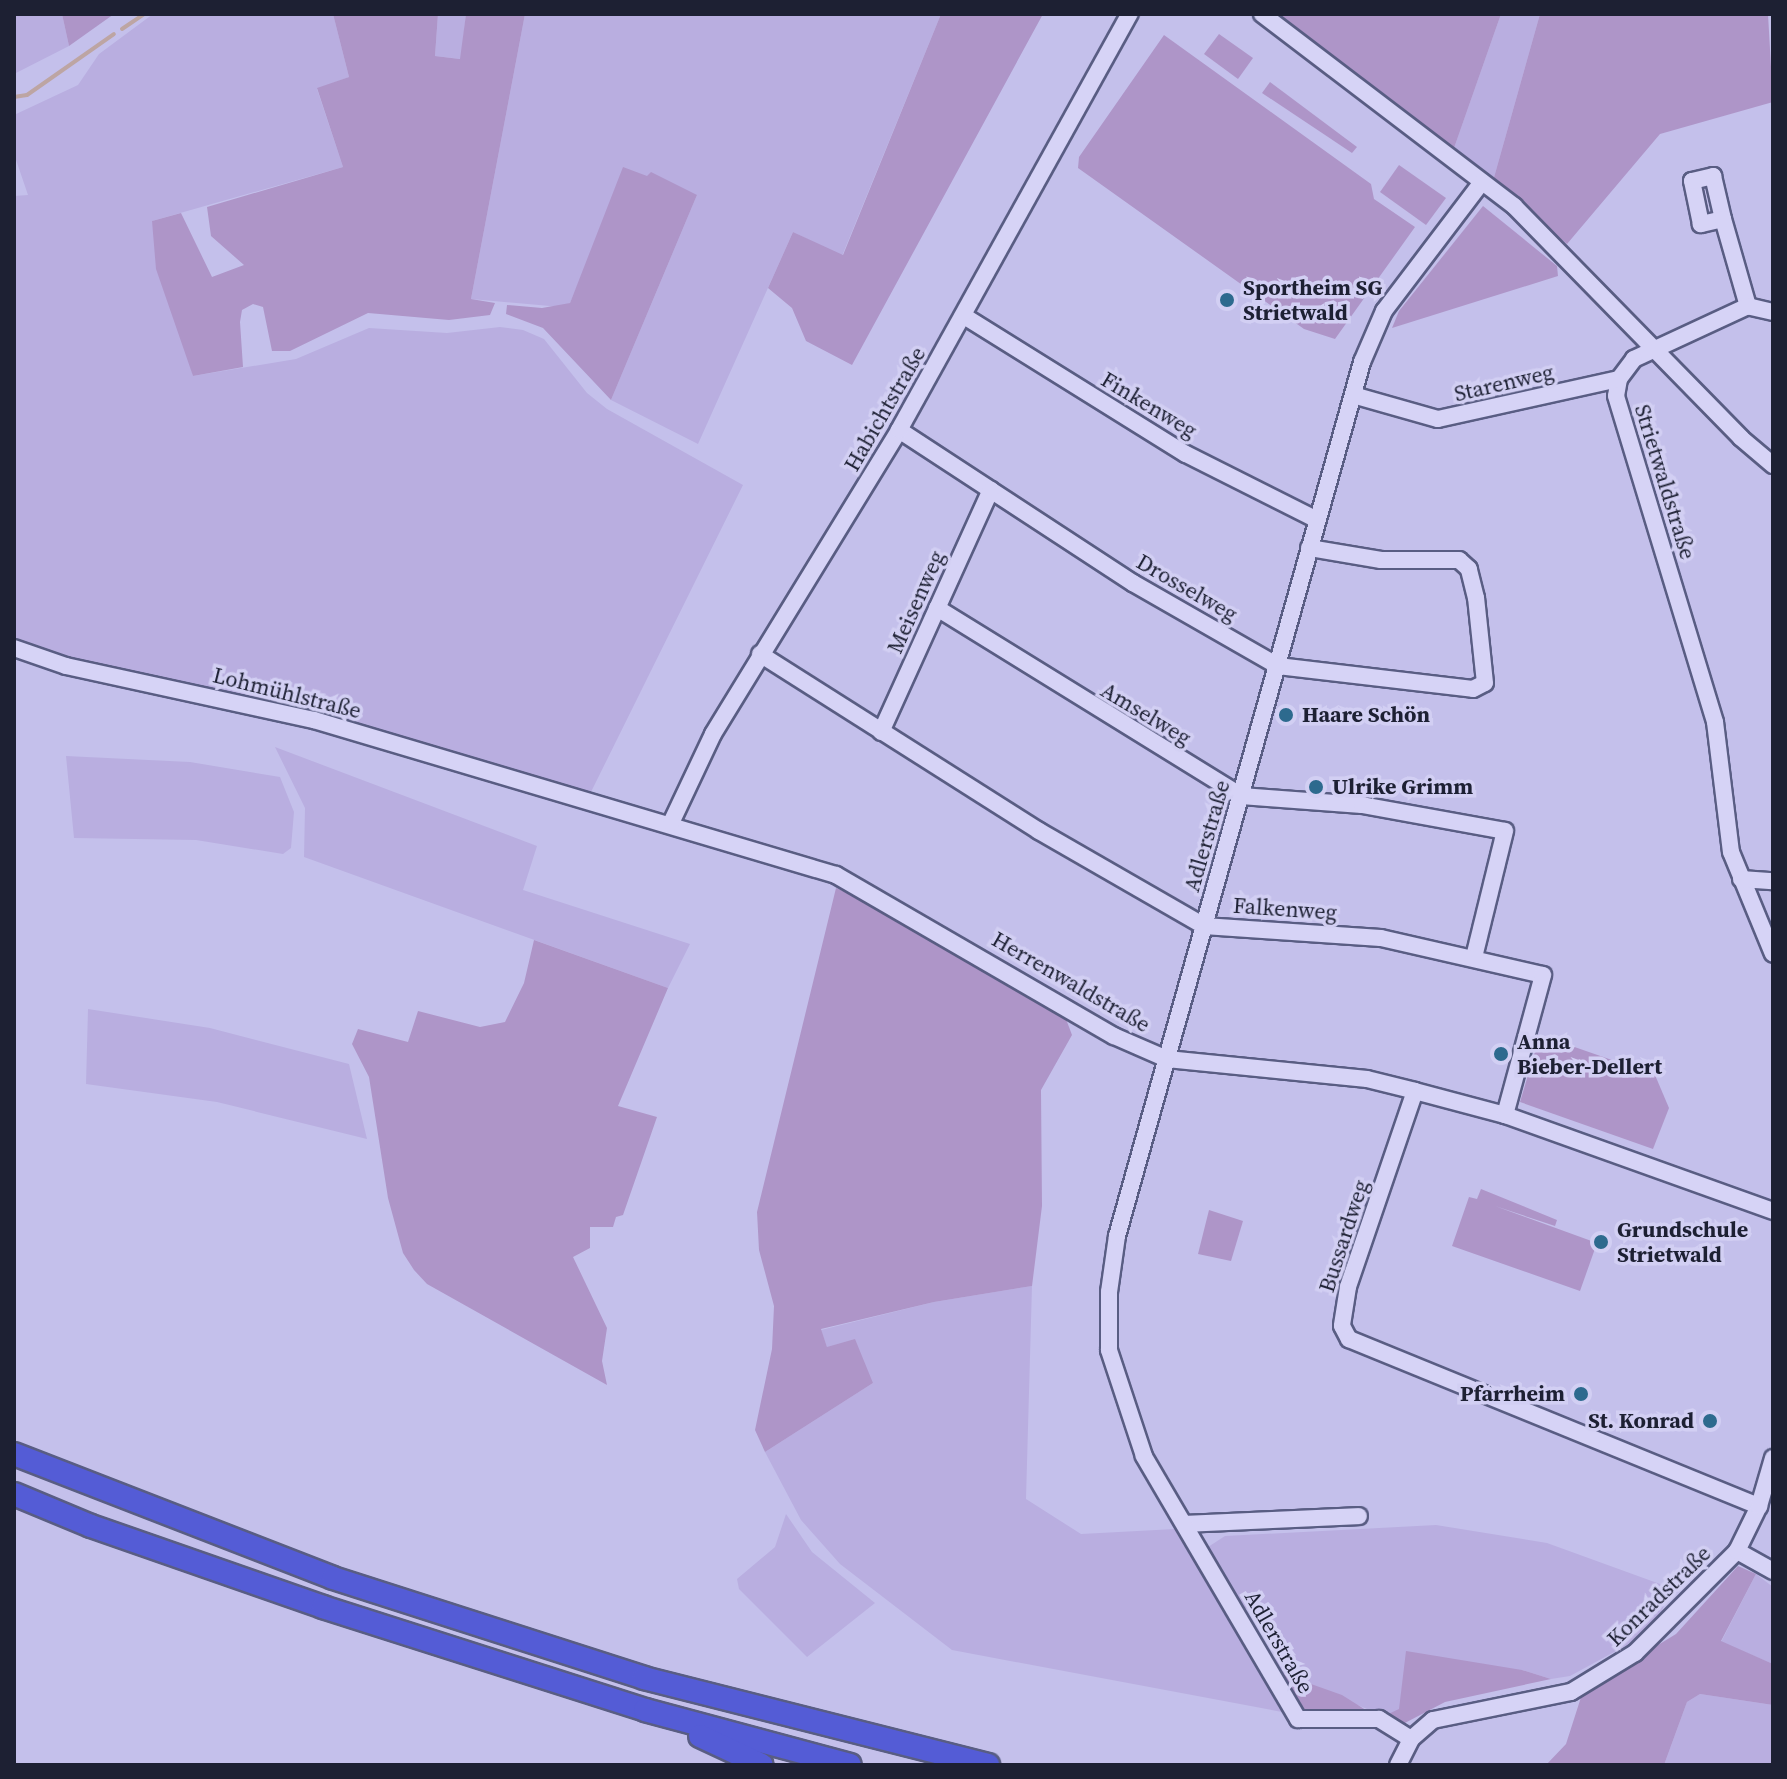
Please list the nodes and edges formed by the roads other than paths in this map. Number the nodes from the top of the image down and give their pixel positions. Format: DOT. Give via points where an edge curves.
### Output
graph roads {
  1 [pos="1130,14"];
  2 [pos="1262,14"];
  3 [pos="1482,182"];
  4 [pos="1723,219"];
  5 [pos="1748,306"];
  6 [pos="1773,312"];
  7 [pos="964,316"];
  8 [pos="1654,348"];
  9 [pos="1619,379"];
  10 [pos="1353,395"];
  11 [pos="899,430"];
  12 [pos="1773,465"];
  13 [pos="991,490"];
  14 [pos="1317,520"];
  15 [pos="1309,548"];
  16 [pos="937,608"];
  17 [pos="14,648"];
  18 [pos="760,654"];
  19 [pos="1278,666"];
  20 [pos="881,732"];
  21 [pos="548,789"];
  22 [pos="1241,796"];
  23 [pos="671,823"];
  24 [pos="1741,879"];
  25 [pos="1773,881"];
  26 [pos="1204,926"];
  27 [pos="1773,954"];
  28 [pos="1474,957"];
  29 [pos="1167,1059"];
  30 [pos="1415,1091"];
  31 [pos="1505,1115"];
  32 [pos="1773,1211"];
  33 [pos="14,1454"];
  34 [pos="1773,1458"];
  35 [pos="14,1494"];
  36 [pos="1759,1506"];
  37 [pos="1359,1516"];
  38 [pos="1186,1524"];
  39 [pos="1737,1551"];
  40 [pos="1773,1571"];
  41 [pos="645,1710"];
  42 [pos="1411,1739"];
  43 [pos="762,1765"];
  44 [pos="850,1765"];
  45 [pos="988,1765"];
  46 [pos="1398,1765"];
  1 -- 7 [label="street, Habichtstraße"];
  2 -- 3 [label="street"];
  3 -- 8 [label="street" via="1566,252"];
  3 -- 10 [label="street, Adlerstraße" via="1384,311"];
  4 -- 5 [label="street"];
  5 -- 6 [label="street"];
  5 -- 8 [label="street, Strietwaldstraße"];
  7 -- 11 [label="street, Habichtstraße"];
  7 -- 14 [label="street, Finkenweg" via="1186,454"];
  8 -- 9 [label="street, Strietwaldstraße" via="1634,359"];
  8 -- 12 [label="street"];
  9 -- 10 [label="street, Starenweg" via="1438,419"];
  9 -- 24 [label="street, Strietwaldstraße" via="1616,396 1715,722 1728,836"];
  10 -- 14 [label="street, Adlerstraße"];
  11 -- 13 [label="street, Drosselweg"];
  11 -- 18 [label="street, Habichtstraße"];
  13 -- 16 [label="street, Meisenweg"];
  13 -- 19 [label="street, Drosselweg" via="1133,583"];
  14 -- 15 [label="street, Adlerstraße"];
  15 -- 19 [label="street, Adlerstraße"];
  15 -- 19 [label="street, Drosselweg" via="1381,560 1459,560 1469,569 1476,598 1485,683 1473,689"];
  16 -- 20 [label="street, Meisenweg"];
  16 -- 22 [label="street, Amselweg"];
  17 -- 21 [label="street, Lohmühlstraße" via="66,666 314,720"];
  18 -- 20 [label="street, Falkenweg"];
  18 -- 23 [label="street, Habichtstraße" via="713,734"];
  19 -- 22 [label="street, Adlerstraße"];
  20 -- 26 [label="street, Falkenweg"];
  21 -- 23 [label="street, Herrenwaldstraße"];
  22 -- 26 [label="street, Adlerstraße"];
  22 -- 28 [label="street, Amselweg" via="1362,805 1505,831"];
  23 -- 29 [label="street, Herrenwaldstraße" via="836,875 1114,1036"];
  24 -- 25 [label="street"];
  24 -- 27 [label="street, Strietwaldstraße"];
  26 -- 28 [label="street, Falkenweg" via="1381,938"];
  26 -- 29 [label="street, Adlerstraße"];
  28 -- 31 [label="street, Falkenweg" via="1543,975"];
  29 -- 30 [label="street, Herrenwaldstraße" via="1367,1079"];
  29 -- 38 [label="street, Adlerstraße" via="1117,1236 1109,1350 1144,1456"];
  30 -- 31 [label="street, Herrenwaldstraße"];
  30 -- 36 [label="street, Bussardweg" via="1348,1287 1342,1326 1349,1339"];
  31 -- 32 [label="street, Herrenwaldstraße"];
  33 -- 45 [label="highway" via="333,1578 644,1678"];
  34 -- 36 [label="street, Konradstraße"];
  35 -- 41 [label="highway" via="323,1607"];
  36 -- 39 [label="street, Konradstraße"];
  37 -- 38 [label="street"];
  38 -- 42 [label="street, Adlerstraße" via="1298,1719 1379,1719"];
  39 -- 40 [label="street"];
  39 -- 42 [label="street, Konradstraße" via="1670,1622 1592,1682 1548,1698 1456,1712 1433,1720"];
  41 -- 43 [label="highway"];
  41 -- 44 [label="highway"];
  42 -- 46 [label="street, Konradstraße"];
}
